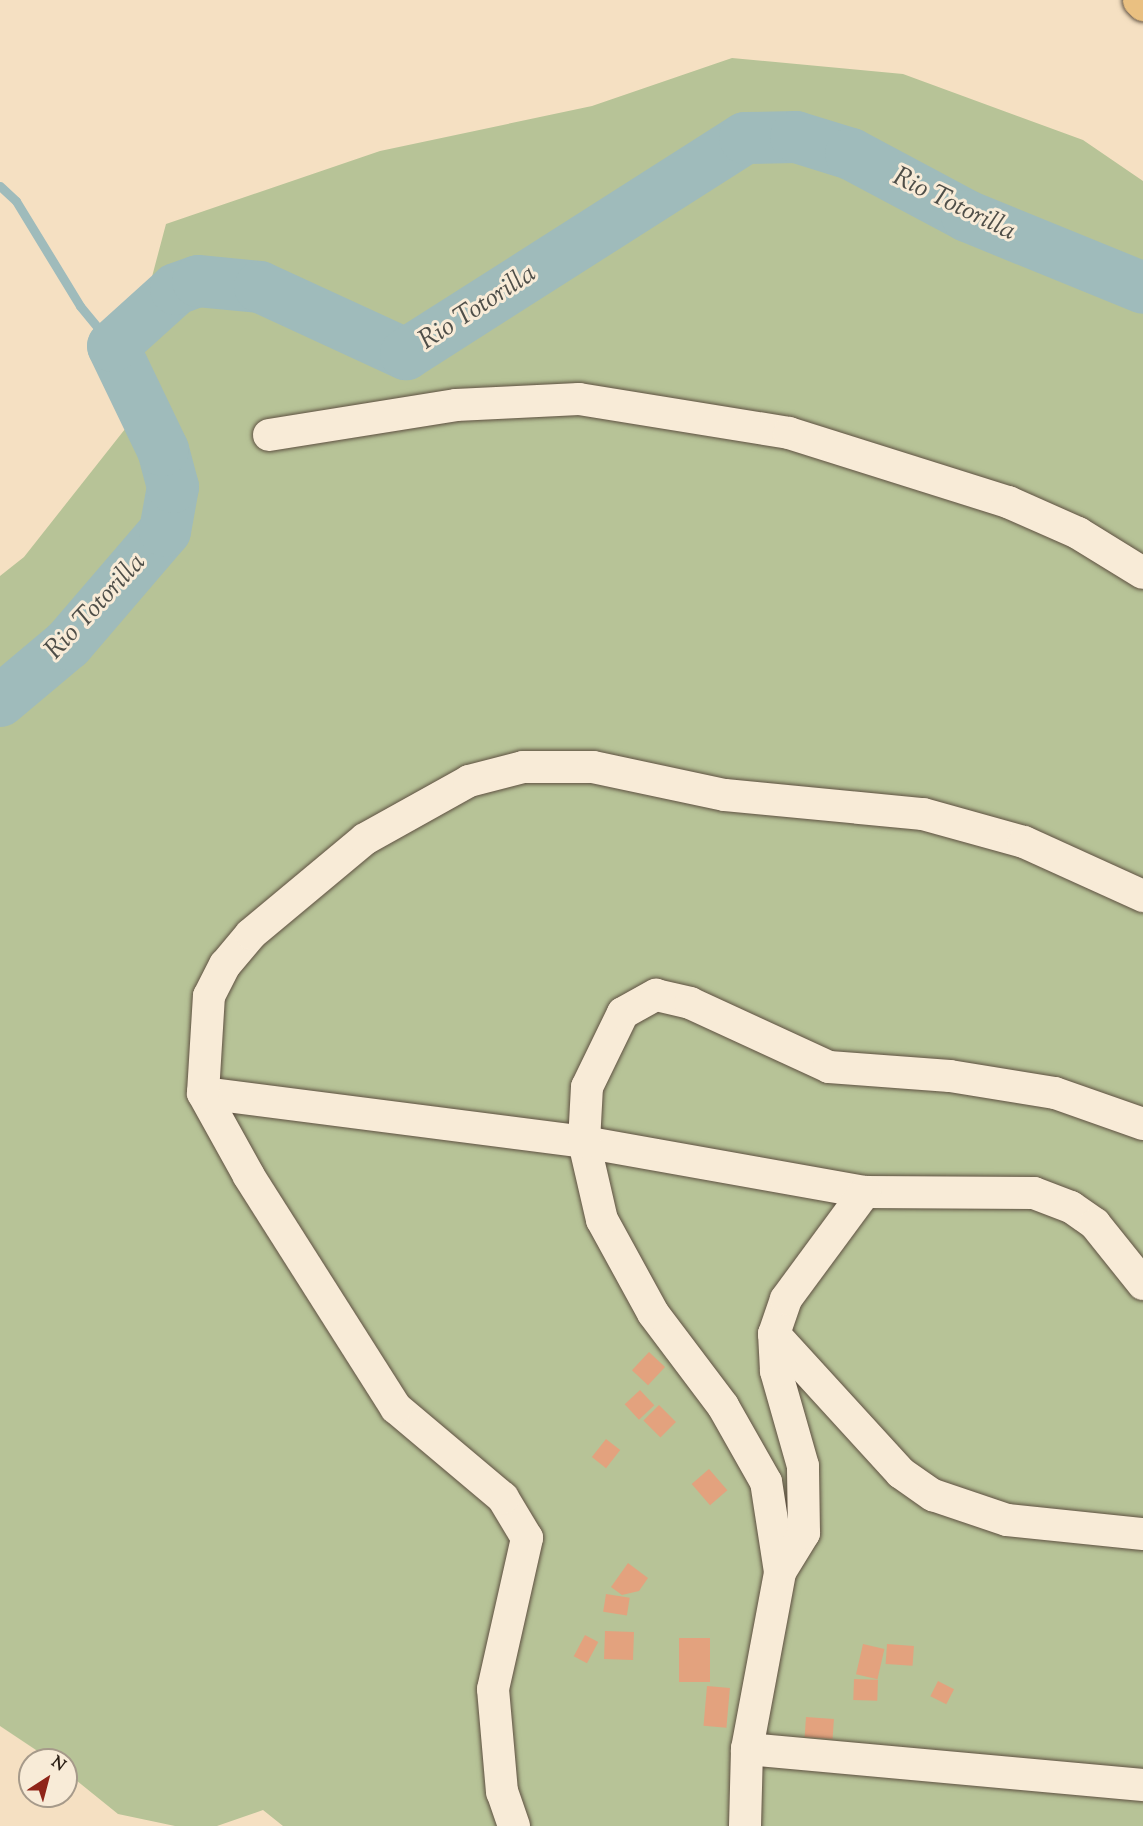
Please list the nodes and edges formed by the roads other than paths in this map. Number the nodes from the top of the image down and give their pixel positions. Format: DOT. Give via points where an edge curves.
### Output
graph roads {
  1 [pos="1139,0"];
  2 [pos="1143,4"];
  3 [pos="269,435"];
  4 [pos="1143,573"];
  5 [pos="1143,896"];
  6 [pos="203,1093"];
  7 [pos="1143,1124"];
  8 [pos="584,1142"];
  9 [pos="865,1192"];
  10 [pos="1143,1284"];
  11 [pos="774,1334"];
  12 [pos="1143,1534"];
  13 [pos="780,1572"];
  14 [pos="747,1749"];
  15 [pos="1143,1785"];
  16 [pos="514,1826"];
  17 [pos="745,1826"];
  1 -- 2 [label="highway"];
  3 -- 4 [label="street" via="456,405 579,399 789,433 1008,502 1078,533"];
  5 -- 6 [label="street" via="1024,842 922,814 724,795 593,766 523,767 469,782 364,839 251,934 225,965 209,996"];
  6 -- 8 [label="street"];
  6 -- 16 [label="street" via="249,1176 396,1408 503,1498 527,1538 492,1689 502,1792"];
  7 -- 8 [label="street" via="1055,1093 950,1076 829,1067 690,1004 656,995 623,1013 587,1086"];
  8 -- 9 [label="street"];
  8 -- 13 [label="street" via="602,1220 653,1313 723,1406 766,1482"];
  9 -- 10 [label="street" via="1034,1193 1071,1207 1095,1224"];
  9 -- 11 [label="street" via="786,1299"];
  11 -- 12 [label="street" via="901,1473 933,1495 1007,1520"];
  11 -- 13 [label="street" via="776,1371 803,1466 804,1533"];
  13 -- 14 [label="street"];
  14 -- 15 [label="street"];
  14 -- 17 [label="street"];
}
